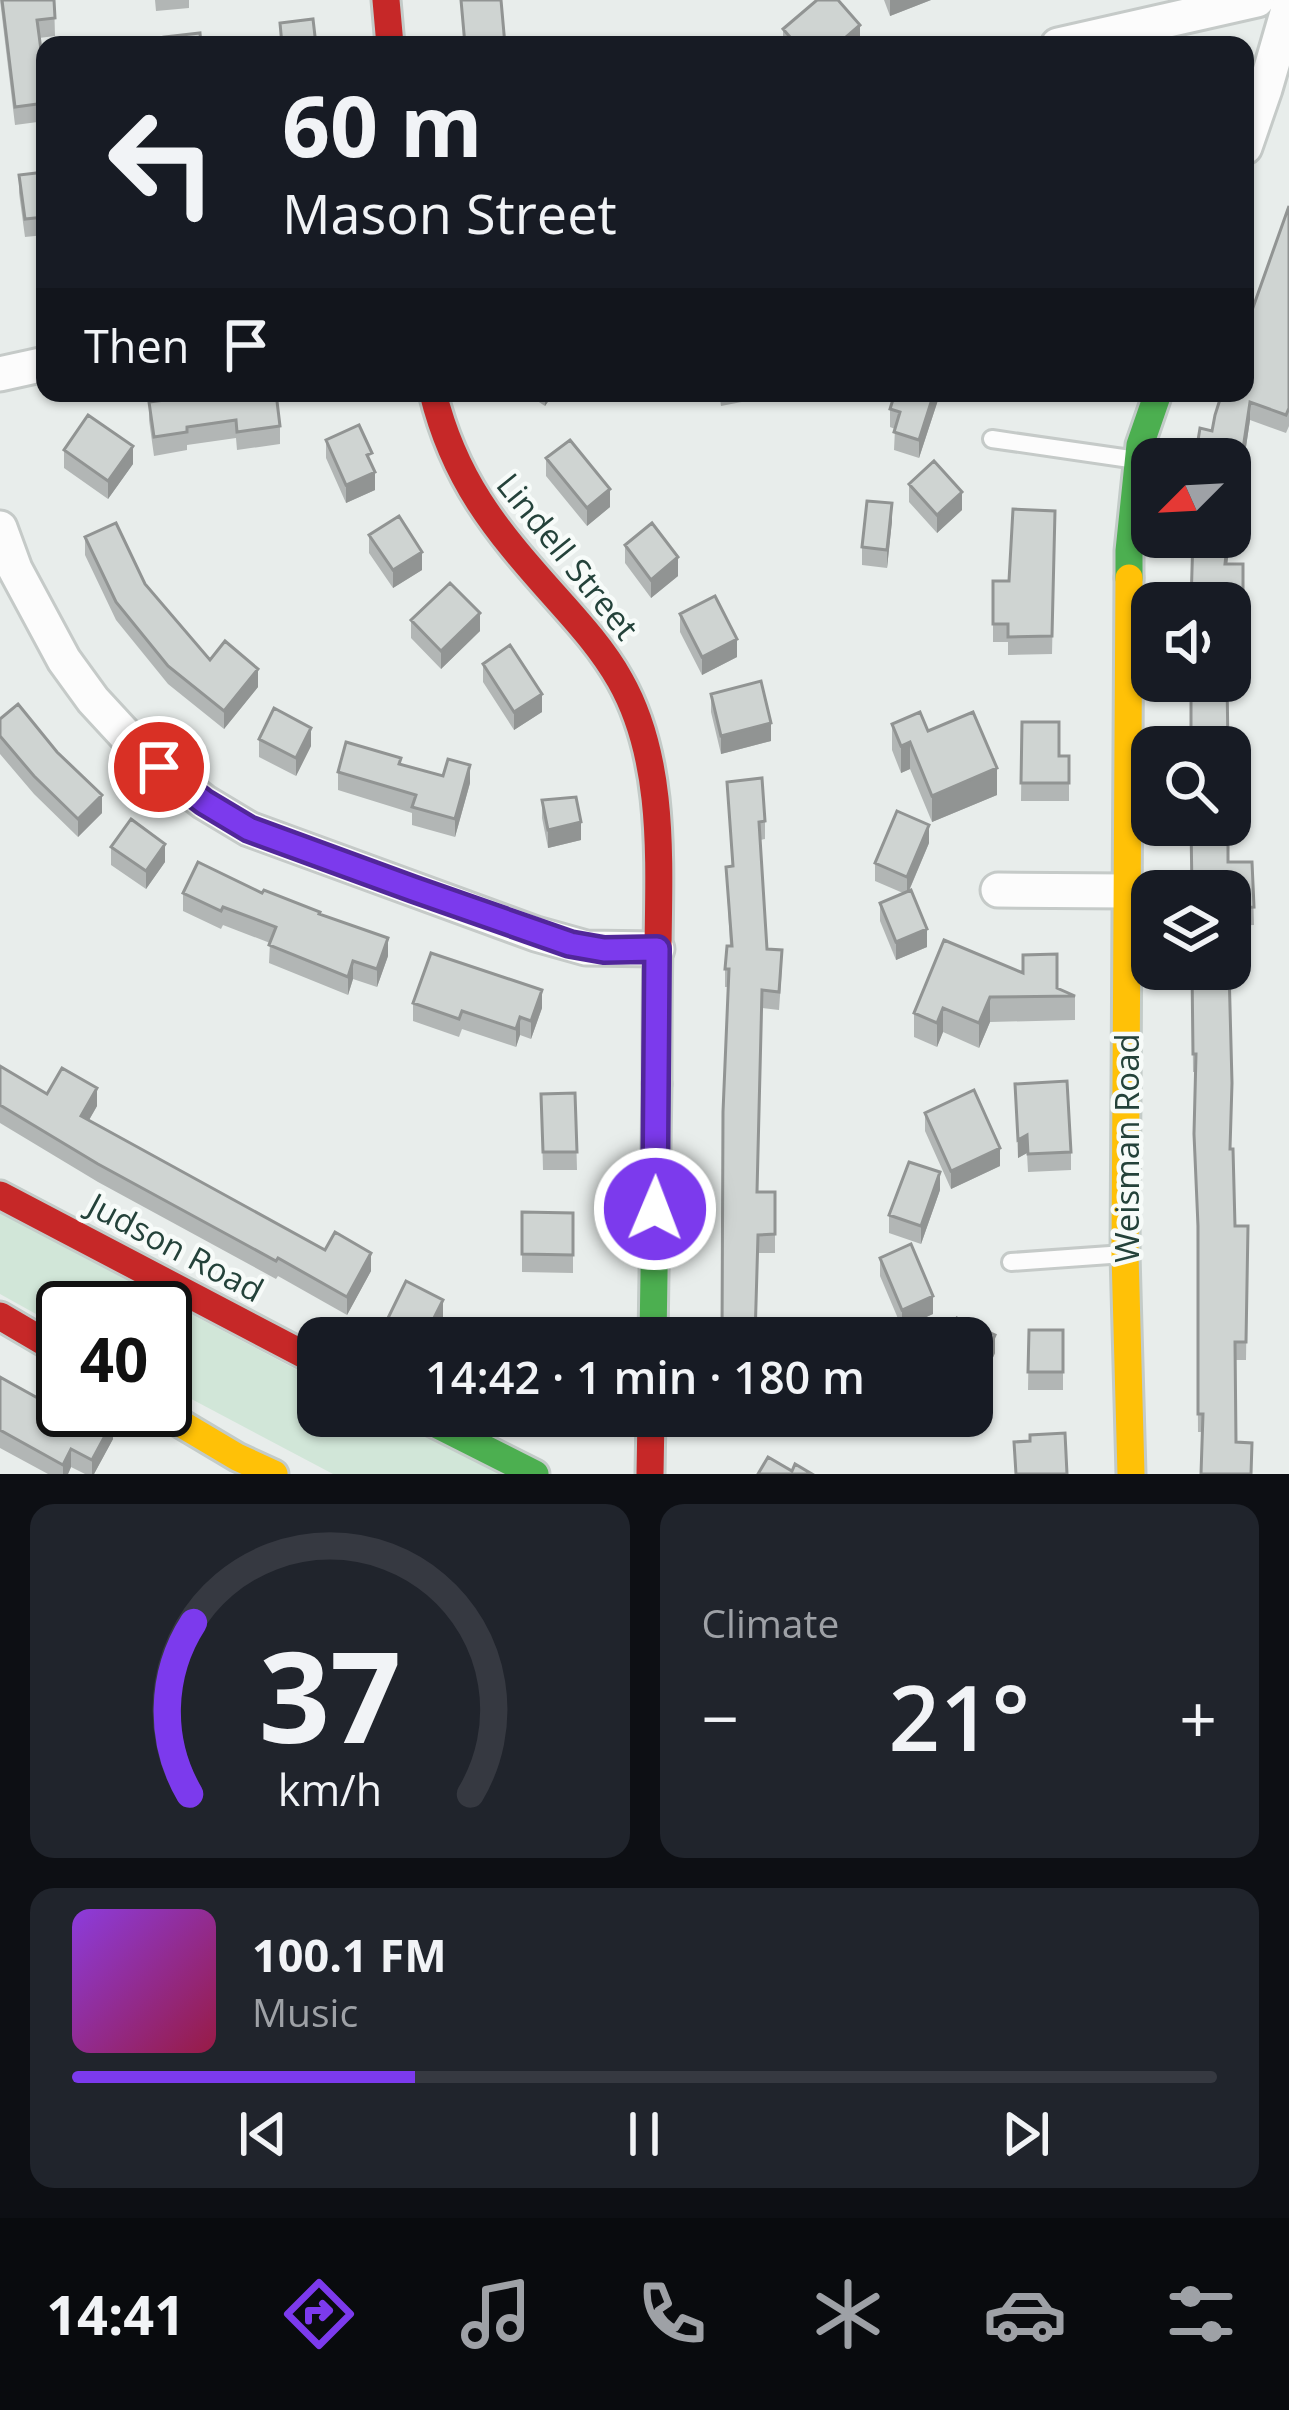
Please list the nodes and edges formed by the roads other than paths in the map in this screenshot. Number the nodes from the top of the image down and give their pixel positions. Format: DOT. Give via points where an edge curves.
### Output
graph roads {
  1 [pos="386,0"];
  2 [pos="1257,0"];
  3 [pos="1289,6"];
  4 [pos="389,36"];
  5 [pos="1098,36"];
  6 [pos="1254,121"];
  7 [pos="36,366"];
  8 [pos="0,374"];
  9 [pos="435,402"];
  10 [pos="1155,402"];
  11 [pos="1142,438"];
  12 [pos="992,439"];
  13 [pos="1131,459"];
  14 [pos="0,528"];
  15 [pos="1131,530"];
  16 [pos="998,890"];
  17 [pos="1127,891"];
  18 [pos="657,949"];
  19 [pos="0,1195"];
  20 [pos="1125,1254"];
  21 [pos="1011,1262"];
  22 [pos="0,1316"];
  23 [pos="653,1317"];
  24 [pos="36,1337"];
  25 [pos="297,1351"];
  26 [pos="192,1436"];
  27 [pos="462,1437"];
  28 [pos="651,1437"];
  29 [pos="231,1466"];
  30 [pos="274,1474"];
  31 [pos="536,1474"];
  32 [pos="650,1474"];
  33 [pos="1132,1474"];
  1 -- 4 [label="street"];
  2 -- 5 [label="street"];
  3 -- 6 [label="street"];
  7 -- 8 [label="street"];
  9 -- 18 [label="street, Lindell Street" via="464,484 625,688 656,803"];
  10 -- 11 [label="street, Weisman Road"];
  12 -- 13 [label="lane"];
  14 -- 18 [label="street" via="48,636 74,673 129,739 204,802 249,829 536,934 604,950"];
  15 -- 17 [label="street, Weisman Road"];
  16 -- 17 [label="street"];
  17 -- 20 [label="street, Weisman Road"];
  18 -- 23 [label="street, Lindell Street"];
  19 -- 25 [label="street, Judson Road"];
  20 -- 21 [label="lane"];
  20 -- 33 [label="street, Weisman Road"];
  22 -- 24 [label="street"];
  26 -- 29 [label="street"];
  27 -- 31 [label="street"];
  28 -- 32 [label="street"];
  29 -- 30 [label="street"];
}
